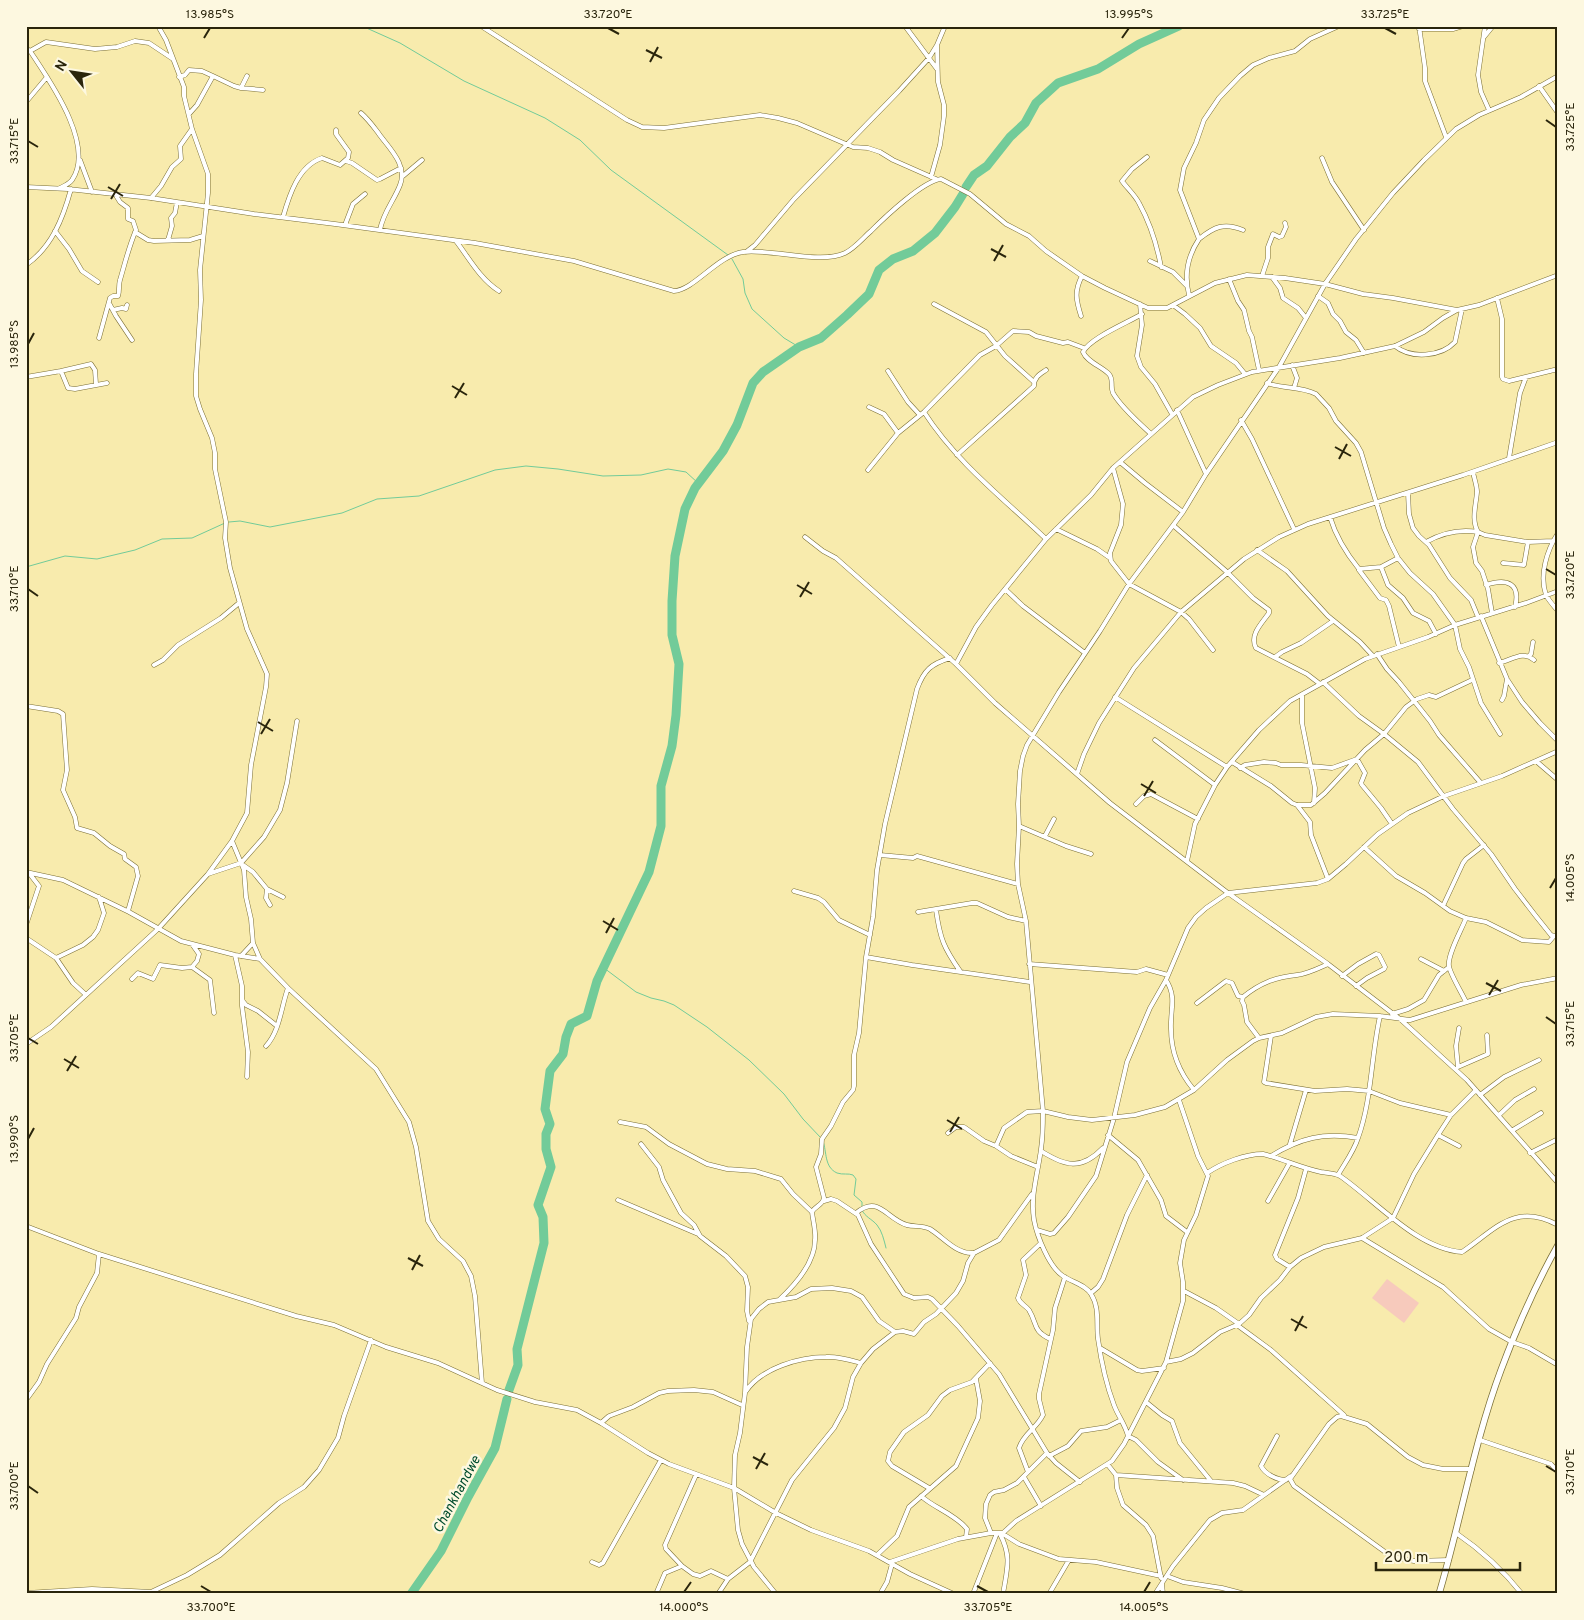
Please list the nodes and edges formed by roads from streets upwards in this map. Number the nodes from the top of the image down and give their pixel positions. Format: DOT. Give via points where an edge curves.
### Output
graph roads {
  1 [pos="158,26"];
  2 [pos="481,26"];
  3 [pos="905,26"];
  4 [pos="945,26"];
  5 [pos="1339,26"];
  6 [pos="1463,26"];
  7 [pos="1485,26"];
  8 [pos="1493,26"];
  9 [pos="1419,28"];
  10 [pos="1484,37"];
  11 [pos="937,45"];
  12 [pos="26,48"];
  13 [pos="30,51"];
  14 [pos="929,58"];
  15 [pos="173,59"];
  16 [pos="937,69"];
  17 [pos="213,76"];
  18 [pos="247,76"];
  19 [pos="1558,76"];
  20 [pos="47,77"];
  21 [pos="179,77"];
  22 [pos="1539,86"];
  23 [pos="241,88"];
  24 [pos="263,90"];
  25 [pos="26,102"];
  26 [pos="1488,110"];
  27 [pos="361,113"];
  28 [pos="189,114"];
  29 [pos="1558,114"];
  30 [pos="192,129"];
  31 [pos="336,130"];
  32 [pos="1446,137"];
  33 [pos="848,144"];
  34 [pos="1147,157"];
  35 [pos="79,158"];
  36 [pos="1322,158"];
  37 [pos="422,160"];
  38 [pos="346,162"];
  39 [pos="401,168"];
  40 [pos="403,176"];
  41 [pos="931,176"];
  42 [pos="936,180"];
  43 [pos="26,187"];
  44 [pos="60,188"];
  45 [pos="71,189"];
  46 [pos="92,192"];
  47 [pos="115,194"];
  48 [pos="365,194"];
  49 [pos="151,198"];
  50 [pos="176,202"];
  51 [pos="206,206"];
  52 [pos="282,217"];
  53 [pos="1285,223"];
  54 [pos="345,225"];
  55 [pos="380,230"];
  56 [pos="1243,230"];
  57 [pos="1364,230"];
  58 [pos="56,231"];
  59 [pos="135,232"];
  60 [pos="203,236"];
  61 [pos="1199,239"];
  62 [pos="168,240"];
  63 [pos="456,241"];
  64 [pos="746,252"];
  65 [pos="1150,261"];
  66 [pos="26,265"];
  67 [pos="1162,267"];
  68 [pos="1558,275"];
  69 [pos="1082,276"];
  70 [pos="1262,276"];
  71 [pos="1272,277"];
  72 [pos="1229,279"];
  73 [pos="98,282"];
  74 [pos="1324,284"];
  75 [pos="1187,286"];
  76 [pos="499,291"];
  77 [pos="1189,295"];
  78 [pos="1318,296"];
  79 [pos="1497,298"];
  80 [pos="109,303"];
  81 [pos="934,304"];
  82 [pos="1140,304"];
  83 [pos="1173,305"];
  84 [pos="128,306"];
  85 [pos="113,310"];
  86 [pos="1459,310"];
  87 [pos="1142,314"];
  88 [pos="1081,316"];
  89 [pos="1306,318"];
  90 [pos="99,338"];
  91 [pos="132,340"];
  92 [pos="996,346"];
  93 [pos="1395,346"];
  94 [pos="1084,348"];
  95 [pos="1364,353"];
  96 [pos="1292,365"];
  97 [pos="1278,367"];
  98 [pos="1046,370"];
  99 [pos="1259,370"];
  100 [pos="62,371"];
  101 [pos="888,371"];
  102 [pos="1558,371"];
  103 [pos="1244,374"];
  104 [pos="26,377"];
  105 [pos="1526,377"];
  106 [pos="1034,382"];
  107 [pos="107,383"];
  108 [pos="1267,383"];
  109 [pos="96,384"];
  110 [pos="1294,388"];
  111 [pos="869,407"];
  112 [pos="1177,410"];
  113 [pos="924,412"];
  114 [pos="919,414"];
  115 [pos="1172,414"];
  116 [pos="1241,420"];
  117 [pos="898,433"];
  118 [pos="1150,433"];
  119 [pos="1558,442"];
  120 [pos="957,455"];
  121 [pos="1509,458"];
  122 [pos="1120,462"];
  123 [pos="1113,468"];
  124 [pos="868,470"];
  125 [pos="1473,472"];
  126 [pos="1206,474"];
  127 [pos="1408,493"];
  128 [pos="1377,502"];
  129 [pos="1183,512"];
  130 [pos="1330,517"];
  131 [pos="1174,526"];
  132 [pos="1056,529"];
  133 [pos="1294,529"];
  134 [pos="1478,532"];
  135 [pos="1558,533"];
  136 [pos="805,537"];
  137 [pos="1046,540"];
  138 [pos="1426,542"];
  139 [pos="1528,542"];
  140 [pos="1553,542"];
  141 [pos="1257,550"];
  142 [pos="1110,558"];
  143 [pos="1398,558"];
  144 [pos="1503,564"];
  145 [pos="1381,566"];
  146 [pos="1359,569"];
  147 [pos="1227,572"];
  148 [pos="1129,584"];
  149 [pos="1486,585"];
  150 [pos="1005,589"];
  151 [pos="1558,591"];
  152 [pos="1547,595"];
  153 [pos="239,603"];
  154 [pos="1516,607"];
  155 [pos="1558,611"];
  156 [pos="1181,612"];
  157 [pos="1492,613"];
  158 [pos="1479,617"];
  159 [pos="1333,621"];
  160 [pos="1455,626"];
  161 [pos="1436,634"];
  162 [pos="1533,642"];
  163 [pos="1399,647"];
  164 [pos="1213,650"];
  165 [pos="1085,653"];
  166 [pos="1375,655"];
  167 [pos="1529,656"];
  168 [pos="1275,657"];
  169 [pos="950,658"];
  170 [pos="1534,660"];
  171 [pos="1499,663"];
  172 [pos="956,664"];
  173 [pos="154,665"];
  174 [pos="1507,679"];
  175 [pos="1472,680"];
  176 [pos="1321,683"];
  177 [pos="1302,695"];
  178 [pos="1115,697"];
  179 [pos="1502,700"];
  180 [pos="1414,701"];
  181 [pos="26,706"];
  182 [pos="297,721"];
  183 [pos="1384,734"];
  184 [pos="1500,734"];
  185 [pos="1033,735"];
  186 [pos="1155,740"];
  187 [pos="1558,741"];
  188 [pos="1558,751"];
  189 [pos="1356,759"];
  190 [pos="1536,761"];
  191 [pos="1232,762"];
  192 [pos="1311,766"];
  193 [pos="1227,767"];
  194 [pos="1240,768"];
  195 [pos="1077,774"];
  196 [pos="1558,780"];
  197 [pos="1480,782"];
  198 [pos="1215,785"];
  199 [pos="1444,796"];
  200 [pos="1314,803"];
  201 [pos="1136,804"];
  202 [pos="1297,805"];
  203 [pos="1054,819"];
  204 [pos="1198,819"];
  205 [pos="1392,824"];
  206 [pos="1019,826"];
  207 [pos="1045,836"];
  208 [pos="232,841"];
  209 [pos="1484,846"];
  210 [pos="1364,847"];
  211 [pos="1091,854"];
  212 [pos="880,855"];
  213 [pos="1186,861"];
  214 [pos="241,864"];
  215 [pos="27,872"];
  216 [pos="208,874"];
  217 [pos="1328,878"];
  218 [pos="1018,884"];
  219 [pos="267,889"];
  220 [pos="794,891"];
  221 [pos="1228,893"];
  222 [pos="98,897"];
  223 [pos="283,897"];
  224 [pos="270,905"];
  225 [pos="1443,906"];
  226 [pos="936,910"];
  227 [pos="128,911"];
  228 [pos="918,912"];
  229 [pos="1466,918"];
  230 [pos="1026,921"];
  231 [pos="26,925"];
  232 [pos="158,929"];
  233 [pos="870,935"];
  234 [pos="1556,936"];
  235 [pos="26,938"];
  236 [pos="253,943"];
  237 [pos="192,944"];
  238 [pos="234,955"];
  239 [pos="241,956"];
  240 [pos="866,957"];
  241 [pos="56,958"];
  242 [pos="260,959"];
  243 [pos="1420,959"];
  244 [pos="1029,964"];
  245 [pos="1328,964"];
  246 [pos="192,967"];
  247 [pos="1449,967"];
  248 [pos="960,971"];
  249 [pos="1444,971"];
  250 [pos="1168,975"];
  251 [pos="1342,976"];
  252 [pos="1558,978"];
  253 [pos="132,979"];
  254 [pos="1166,980"];
  255 [pos="1030,982"];
  256 [pos="1356,986"];
  257 [pos="288,988"];
  258 [pos="85,994"];
  259 [pos="1243,997"];
  260 [pos="242,1000"];
  261 [pos="1466,1002"];
  262 [pos="1197,1003"];
  263 [pos="214,1013"];
  264 [pos="1392,1014"];
  265 [pos="1380,1016"];
  266 [pos="1400,1019"];
  267 [pos="277,1026"];
  268 [pos="1459,1028"];
  269 [pos="1487,1035"];
  270 [pos="1271,1036"];
  271 [pos="1259,1038"];
  272 [pos="26,1044"];
  273 [pos="266,1046"];
  274 [pos="1539,1060"];
  275 [pos="1457,1068"];
  276 [pos="248,1077"];
  277 [pos="1534,1089"];
  278 [pos="1194,1090"];
  279 [pos="1306,1090"];
  280 [pos="1369,1090"];
  281 [pos="1476,1090"];
  282 [pos="1480,1095"];
  283 [pos="1179,1100"];
  284 [pos="1043,1111"];
  285 [pos="1541,1112"];
  286 [pos="1499,1114"];
  287 [pos="1451,1115"];
  288 [pos="1114,1118"];
  289 [pos="620,1122"];
  290 [pos="1512,1130"];
  291 [pos="948,1133"];
  292 [pos="1108,1135"];
  293 [pos="1438,1135"];
  294 [pos="1358,1138"];
  295 [pos="1558,1139"];
  296 [pos="641,1144"];
  297 [pos="1290,1144"];
  298 [pos="996,1146"];
  299 [pos="1105,1146"];
  300 [pos="1459,1146"];
  301 [pos="1041,1151"];
  302 [pos="1530,1152"];
  303 [pos="1271,1156"];
  304 [pos="1289,1164"];
  305 [pos="1038,1167"];
  306 [pos="1306,1169"];
  307 [pos="1207,1172"];
  308 [pos="1147,1175"];
  309 [pos="1338,1175"];
  310 [pos="1558,1183"];
  311 [pos="1033,1192"];
  312 [pos="618,1200"];
  313 [pos="824,1201"];
  314 [pos="1268,1201"];
  315 [pos="812,1212"];
  316 [pos="856,1213"];
  317 [pos="1393,1218"];
  318 [pos="1558,1225"];
  319 [pos="26,1226"];
  320 [pos="1037,1230"];
  321 [pos="1186,1232"];
  322 [pos="698,1234"];
  323 [pos="1362,1238"];
  324 [pos="1041,1243"];
  325 [pos="1558,1245"];
  326 [pos="974,1253"];
  327 [pos="99,1254"];
  328 [pos="1290,1267"];
  329 [pos="1065,1277"];
  330 [pos="1184,1291"];
  331 [pos="1091,1293"];
  332 [pos="779,1300"];
  333 [pos="942,1308"];
  334 [pos="750,1324"];
  335 [pos="1238,1324"];
  336 [pos="895,1332"];
  337 [pos="1050,1339"];
  338 [pos="371,1340"];
  339 [pos="1512,1342"];
  340 [pos="1100,1348"];
  341 [pos="861,1362"];
  342 [pos="1166,1362"];
  343 [pos="990,1363"];
  344 [pos="1558,1366"];
  345 [pos="1164,1368"];
  346 [pos="976,1380"];
  347 [pos="482,1382"];
  348 [pos="745,1393"];
  349 [pos="26,1400"];
  350 [pos="1146,1402"];
  351 [pos="742,1405"];
  352 [pos="1345,1416"];
  353 [pos="1122,1420"];
  354 [pos="601,1422"];
  355 [pos="1032,1428"];
  356 [pos="1128,1436"];
  357 [pos="1277,1436"];
  358 [pos="1480,1440"];
  359 [pos="1048,1455"];
  360 [pos="661,1460"];
  361 [pos="1108,1464"];
  362 [pos="1472,1469"];
  363 [pos="1028,1472"];
  364 [pos="1558,1472"];
  365 [pos="696,1474"];
  366 [pos="1116,1475"];
  367 [pos="1291,1476"];
  368 [pos="1024,1477"];
  369 [pos="1183,1480"];
  370 [pos="1286,1480"];
  371 [pos="1211,1481"];
  372 [pos="1080,1482"];
  373 [pos="734,1488"];
  374 [pos="929,1488"];
  375 [pos="1264,1495"];
  376 [pos="921,1496"];
  377 [pos="1041,1506"];
  378 [pos="776,1513"];
  379 [pos="991,1533"];
  380 [pos="1456,1533"];
  381 [pos="1000,1534"];
  382 [pos="966,1538"];
  383 [pos="877,1555"];
  384 [pos="1069,1560"];
  385 [pos="1449,1560"];
  386 [pos="592,1562"];
  387 [pos="750,1562"];
  388 [pos="891,1563"];
  389 [pos="682,1566"];
  390 [pos="1161,1576"];
  391 [pos="1167,1576"];
  392 [pos="728,1579"];
  393 [pos="1162,1584"];
  394 [pos="26,1593"];
  395 [pos="656,1594"];
  396 [pos="718,1594"];
  397 [pos="776,1594"];
  398 [pos="880,1594"];
  399 [pos="954,1594"];
  400 [pos="973,1594"];
  401 [pos="1003,1594"];
  402 [pos="1049,1594"];
  403 [pos="1155,1594"];
  404 [pos="1163,1594"];
  405 [pos="1245,1594"];
  406 [pos="1439,1594"];
  407 [pos="1522,1594"];
  1 -- 15 [label="street"];
  2 -- 33 [label="street" via="642,127 664,128 760,115 797,123"];
  3 -- 14 [label="street"];
  4 -- 11 [label="street"];
  5 -- 61 [label="street" via="1295,50 1253,65 1218,98 1204,120 1184,168 1180,190"];
  6 -- 9 [label="street" via="1453,29"];
  7 -- 10 [label="street"];
  8 -- 10 [label="street"];
  9 -- 32 [label="street" via="1426,87"];
  10 -- 26 [label="street" via="1478,75"];
  11 -- 14 [label="street"];
  11 -- 16 [label="street"];
  12 -- 13 [label="street"];
  13 -- 15 [label="street" via="46,42 95,49 135,41 149,43"];
  13 -- 20 [label="street"];
  14 -- 16 [label="street"];
  14 -- 33 [label="street"];
  15 -- 21 [label="street"];
  16 -- 41 [label="street" via="944,116"];
  17 -- 21 [label="street" via="189,70"];
  17 -- 23 [label="street"];
  17 -- 28 [label="street" via="198,105"];
  18 -- 23 [label="street"];
  19 -- 22 [label="street"];
  20 -- 25 [label="street"];
  20 -- 35 [label="street" via="66,110"];
  21 -- 28 [label="street"];
  22 -- 26 [label="street"];
  22 -- 29 [label="street"];
  23 -- 24 [label="street"];
  26 -- 32 [label="street"];
  27 -- 39 [label="street" via="391,149"];
  28 -- 30 [label="street"];
  30 -- 49 [label="street" via="180,146 181,159"];
  30 -- 51 [label="street" via="208,174"];
  31 -- 38 [label="street" via="349,152"];
  32 -- 57 [label="street"];
  33 -- 41 [label="street" via="875,150"];
  33 -- 64 [label="street"];
  34 -- 67 [label="street" via="1122,181 1139,203 1158,247"];
  35 -- 44 [label="street" via="73,178"];
  35 -- 46 [label="street"];
  36 -- 57 [label="street" via="1332,182"];
  37 -- 40 [label="street"];
  38 -- 39 [label="street" via="377,180"];
  38 -- 52 [label="street" via="340,165 322,158 311,164 297,180"];
  39 -- 40 [label="street"];
  40 -- 55 [label="street"];
  41 -- 42 [label="street"];
  42 -- 64 [label="street" via="912,195 843,254 810,257"];
  42 -- 69 [label="street" via="946,180 970,194 1006,224 1029,236"];
  43 -- 44 [label="street"];
  44 -- 45 [label="street"];
  45 -- 46 [label="street"];
  45 -- 58 [label="street"];
  46 -- 47 [label="street"];
  47 -- 49 [label="street"];
  47 -- 59 [label="street" via="128,208 128,219 133,221"];
  48 -- 54 [label="street" via="353,204"];
  49 -- 50 [label="street"];
  50 -- 51 [label="street"];
  50 -- 62 [label="street"];
  51 -- 52 [label="street"];
  51 -- 60 [label="street"];
  52 -- 54 [label="street"];
  53 -- 70 [label="street" via="1282,236 1273,234 1270,240"];
  54 -- 55 [label="street"];
  55 -- 63 [label="street"];
  56 -- 61 [label="street" via="1233,226 1212,228"];
  57 -- 74 [label="street"];
  58 -- 66 [label="street"];
  58 -- 73 [label="street" via="82,272"];
  59 -- 62 [label="street" via="148,240"];
  59 -- 80 [label="street" via="119,283 120,293 111,296"];
  60 -- 62 [label="street"];
  60 -- 153 [label="street" via="196,389 212,438 226,522 226,546"];
  61 -- 75 [label="street" via="1188,258"];
  63 -- 64 [label="street" via="574,261 674,291 687,287 728,258"];
  63 -- 76 [label="street" via="483,278"];
  65 -- 67 [label="street"];
  67 -- 75 [label="street"];
  68 -- 79 [label="street"];
  69 -- 82 [label="street"];
  69 -- 88 [label="street" via="1076,300"];
  70 -- 71 [label="street"];
  70 -- 72 [label="street"];
  71 -- 74 [label="street"];
  71 -- 89 [label="street" via="1283,298"];
  72 -- 77 [label="street"];
  72 -- 99 [label="street" via="1244,310"];
  74 -- 78 [label="street"];
  74 -- 86 [label="street"];
  75 -- 77 [label="street"];
  77 -- 83 [label="street"];
  78 -- 89 [label="street"];
  78 -- 95 [label="street" via="1328,303"];
  79 -- 86 [label="street"];
  79 -- 105 [label="street" via="1502,319 1502,377 1509,381"];
  80 -- 85 [label="street"];
  80 -- 90 [label="street"];
  81 -- 92 [label="street" via="986,332"];
  82 -- 83 [label="street" via="1156,309"];
  82 -- 87 [label="street"];
  83 -- 103 [label="street" via="1200,328 1211,346 1236,363"];
  84 -- 85 [label="street" via="126,310"];
  85 -- 91 [label="street"];
  86 -- 93 [label="street"];
  86 -- 93 [label="street" via="1455,342 1443,351 1412,353"];
  87 -- 94 [label="street"];
  87 -- 115 [label="street" via="1137,356"];
  89 -- 97 [label="street"];
  92 -- 94 [label="street" via="1013,331 1025,331"];
  92 -- 106 [label="street"];
  92 -- 113 [label="street" via="980,355"];
  93 -- 95 [label="street"];
  94 -- 118 [label="street" via="1084,355 1111,378 1113,393"];
  95 -- 96 [label="street"];
  96 -- 97 [label="street"];
  96 -- 110 [label="street" via="1297,378"];
  97 -- 99 [label="street"];
  97 -- 108 [label="street"];
  98 -- 106 [label="street"];
  99 -- 103 [label="street"];
  100 -- 104 [label="street"];
  100 -- 109 [label="street" via="68,388"];
  100 -- 109 [label="street" via="91,364"];
  101 -- 114 [label="street"];
  102 -- 105 [label="street"];
  103 -- 112 [label="street" via="1193,397"];
  105 -- 121 [label="street"];
  106 -- 120 [label="street" via="1034,386"];
  107 -- 109 [label="street"];
  108 -- 110 [label="street"];
  108 -- 116 [label="street"];
  110 -- 128 [label="street" via="1316,394 1356,443"];
  111 -- 117 [label="street" via="884,414"];
  112 -- 115 [label="street"];
  112 -- 126 [label="street"];
  113 -- 114 [label="street"];
  113 -- 120 [label="street"];
  114 -- 117 [label="street"];
  115 -- 118 [label="street"];
  116 -- 126 [label="street"];
  116 -- 133 [label="street"];
  117 -- 124 [label="street"];
  118 -- 122 [label="street"];
  119 -- 121 [label="street"];
  120 -- 137 [label="street"];
  121 -- 125 [label="street"];
  122 -- 123 [label="street"];
  122 -- 129 [label="street"];
  123 -- 132 [label="street"];
  123 -- 142 [label="street" via="1123,504 1121,525"];
  125 -- 127 [label="street"];
  125 -- 134 [label="street"];
  126 -- 129 [label="street"];
  127 -- 128 [label="street"];
  127 -- 138 [label="street" via="1413,528"];
  128 -- 130 [label="street"];
  128 -- 143 [label="street"];
  129 -- 131 [label="street"];
  130 -- 133 [label="street"];
  130 -- 146 [label="street" via="1344,550"];
  131 -- 147 [label="street"];
  131 -- 148 [label="street"];
  132 -- 137 [label="street"];
  132 -- 142 [label="street"];
  133 -- 141 [label="street"];
  134 -- 138 [label="street" via="1448,533"];
  134 -- 139 [label="street"];
  134 -- 149 [label="street" via="1473,547"];
  135 -- 140 [label="street"];
  136 -- 169 [label="street" via="836,558"];
  137 -- 150 [label="street"];
  138 -- 158 [label="street" via="1450,578 1471,600"];
  139 -- 140 [label="street"];
  139 -- 144 [label="street" via="1524,565"];
  140 -- 152 [label="street" via="1544,576"];
  141 -- 147 [label="street"];
  141 -- 159 [label="street" via="1287,571"];
  142 -- 148 [label="street"];
  143 -- 145 [label="street"];
  143 -- 160 [label="street" via="1437,599"];
  145 -- 146 [label="street"];
  145 -- 161 [label="street" via="1388,585 1413,612 1428,621"];
  146 -- 163 [label="street" via="1380,598 1387,602"];
  147 -- 156 [label="street"];
  147 -- 168 [label="street" via="1269,610 1253,639 1256,648"];
  148 -- 156 [label="street"];
  148 -- 165 [label="street"];
  149 -- 154 [label="street" via="1500,582 1515,588"];
  149 -- 157 [label="street"];
  150 -- 165 [label="street"];
  150 -- 172 [label="street" via="976,628"];
  151 -- 152 [label="street"];
  152 -- 154 [label="street"];
  152 -- 155 [label="street"];
  153 -- 173 [label="street"];
  153 -- 208 [label="street" via="267,681 251,765 248,813"];
  154 -- 157 [label="street"];
  156 -- 164 [label="street"];
  156 -- 178 [label="street" via="1134,668"];
  157 -- 158 [label="street"];
  158 -- 160 [label="street"];
  158 -- 171 [label="street"];
  159 -- 166 [label="street"];
  159 -- 168 [label="street"];
  160 -- 161 [label="street"];
  160 -- 175 [label="street"];
  161 -- 163 [label="street"];
  162 -- 167 [label="street"];
  163 -- 166 [label="street"];
  165 -- 185 [label="street"];
  166 -- 176 [label="street"];
  166 -- 180 [label="street"];
  167 -- 170 [label="street"];
  167 -- 171 [label="street" via="1519,655"];
  168 -- 176 [label="street"];
  169 -- 172 [label="street"];
  169 -- 212 [label="street" via="929,668 917,689"];
  171 -- 174 [label="street"];
  172 -- 185 [label="street"];
  174 -- 179 [label="street"];
  174 -- 187 [label="street" via="1522,702"];
  175 -- 180 [label="street" via="1436,696"];
  175 -- 184 [label="street" via="1481,703"];
  176 -- 177 [label="street"];
  176 -- 183 [label="street"];
  177 -- 191 [label="street" via="1279,710"];
  177 -- 192 [label="street" via="1302,723"];
  178 -- 193 [label="street"];
  178 -- 195 [label="street" via="1099,723"];
  180 -- 183 [label="street" via="1402,710"];
  180 -- 197 [label="street" via="1438,735"];
  181 -- 227 [label="street" via="63,714 67,770 63,790 77,828 94,833 124,854 125,859 137,869"];
  182 -- 214 [label="street" via="283,804 264,836"];
  183 -- 189 [label="street"];
  183 -- 199 [label="street" via="1418,762"];
  185 -- 195 [label="street"];
  185 -- 206 [label="street" via="1020,771"];
  186 -- 198 [label="street"];
  188 -- 190 [label="street"];
  189 -- 192 [label="street" via="1332,768"];
  189 -- 200 [label="street"];
  189 -- 205 [label="street" via="1365,773 1362,785"];
  190 -- 196 [label="street"];
  190 -- 197 [label="street"];
  191 -- 193 [label="street"];
  191 -- 194 [label="street"];
  192 -- 194 [label="street" via="1264,762"];
  192 -- 200 [label="street"];
  193 -- 198 [label="street"];
  194 -- 202 [label="street"];
  195 -- 213 [label="street"];
  197 -- 199 [label="street"];
  198 -- 204 [label="street"];
  199 -- 205 [label="street"];
  199 -- 209 [label="street"];
  200 -- 202 [label="street"];
  201 -- 204 [label="street" via="1151,794"];
  202 -- 217 [label="street" via="1310,822 1311,835"];
  203 -- 207 [label="street"];
  204 -- 213 [label="street"];
  205 -- 210 [label="street"];
  206 -- 207 [label="street"];
  206 -- 218 [label="street"];
  207 -- 211 [label="street"];
  208 -- 214 [label="street"];
  208 -- 216 [label="street"];
  209 -- 225 [label="street" via="1462,863"];
  209 -- 234 [label="street" via="1551,935"];
  210 -- 217 [label="street"];
  210 -- 225 [label="street" via="1396,876"];
  212 -- 218 [label="street" via="918,856"];
  212 -- 233 [label="street"];
  213 -- 221 [label="street"];
  214 -- 216 [label="street"];
  214 -- 219 [label="street" via="253,872"];
  214 -- 236 [label="street"];
  215 -- 222 [label="street" via="63,880"];
  215 -- 231 [label="street" via="38,886"];
  216 -- 232 [label="street"];
  217 -- 221 [label="street" via="1312,883"];
  218 -- 230 [label="street"];
  219 -- 223 [label="street"];
  219 -- 224 [label="street" via="266,898"];
  220 -- 233 [label="street" via="818,898 839,920"];
  221 -- 245 [label="street"];
  221 -- 250 [label="street" via="1206,908 1188,928"];
  222 -- 227 [label="street"];
  222 -- 241 [label="street" via="104,913 98,930 83,945"];
  225 -- 229 [label="street"];
  226 -- 228 [label="street"];
  226 -- 230 [label="street" via="977,903"];
  226 -- 248 [label="street" via="945,949"];
  227 -- 232 [label="street"];
  229 -- 234 [label="street" via="1486,922 1522,940 1549,942"];
  229 -- 247 [label="street" via="1455,940"];
  230 -- 244 [label="street"];
  232 -- 237 [label="street"];
  232 -- 258 [label="street"];
  233 -- 240 [label="street"];
  235 -- 241 [label="street"];
  236 -- 239 [label="street"];
  236 -- 242 [label="street"];
  237 -- 238 [label="street"];
  237 -- 246 [label="street" via="199,954"];
  238 -- 239 [label="street"];
  238 -- 260 [label="street"];
  239 -- 242 [label="street"];
  240 -- 248 [label="street"];
  240 -- 313 [label="street" via="854,1055 854,1086 822,1138 817,1164"];
  241 -- 258 [label="street"];
  242 -- 257 [label="street"];
  243 -- 249 [label="street"];
  244 -- 250 [label="street" via="1137,972 1146,969"];
  244 -- 255 [label="street"];
  245 -- 251 [label="street"];
  245 -- 259 [label="street" via="1298,975 1277,978"];
  246 -- 253 [label="street" via="160,965 153,979 138,973"];
  246 -- 263 [label="street" via="210,980"];
  247 -- 249 [label="street"];
  247 -- 261 [label="street"];
  248 -- 255 [label="street"];
  249 -- 264 [label="street" via="1424,1000"];
  250 -- 254 [label="street"];
  251 -- 256 [label="street"];
  251 -- 256 [label="street" via="1358,964 1379,955 1384,969"];
  252 -- 261 [label="street" via="1521,985"];
  254 -- 278 [label="street" via="1173,994 1171,1029 1174,1054 1184,1078"];
  254 -- 288 [label="street" via="1127,1062"];
  255 -- 284 [label="street"];
  256 -- 264 [label="street"];
  257 -- 267 [label="street"];
  257 -- 347 [label="street" via="376,1069 406,1115 416,1147 428,1222 439,1239 463,1261 471,1276"];
  258 -- 272 [label="street" via="51,1027"];
  259 -- 262 [label="street" via="1238,996 1232,983 1226,981"];
  259 -- 271 [label="street" via="1247,1022"];
  260 -- 267 [label="street"];
  260 -- 276 [label="street"];
  261 -- 266 [label="street" via="1413,1020"];
  264 -- 266 [label="street"];
  265 -- 266 [label="street"];
  265 -- 270 [label="street" via="1324,1015"];
  265 -- 280 [label="street"];
  266 -- 275 [label="street"];
  267 -- 273 [label="street" via="273,1039"];
  268 -- 275 [label="street"];
  269 -- 275 [label="street" via="1488,1054"];
  270 -- 271 [label="street"];
  270 -- 279 [label="street" via="1264,1082"];
  271 -- 278 [label="street" via="1227,1060"];
  274 -- 282 [label="street" via="1504,1076"];
  275 -- 281 [label="street"];
  277 -- 286 [label="street" via="1514,1100"];
  278 -- 283 [label="street"];
  279 -- 280 [label="street"];
  279 -- 297 [label="street"];
  280 -- 287 [label="street" via="1400,1103"];
  280 -- 294 [label="street"];
  281 -- 282 [label="street"];
  281 -- 287 [label="street"];
  282 -- 286 [label="street"];
  283 -- 288 [label="street" via="1157,1110"];
  283 -- 307 [label="street" via="1198,1156"];
  284 -- 288 [label="street" via="1079,1119"];
  284 -- 298 [label="street" via="1026,1112 1014,1120 1004,1128"];
  284 -- 301 [label="street"];
  285 -- 290 [label="street"];
  286 -- 290 [label="street"];
  287 -- 293 [label="street"];
  288 -- 292 [label="street"];
  289 -- 315 [label="street" via="646,1128 707,1164 781,1178"];
  290 -- 302 [label="street"];
  291 -- 298 [label="street" via="960,1126"];
  292 -- 299 [label="street"];
  292 -- 308 [label="street" via="1132,1154"];
  293 -- 300 [label="street"];
  293 -- 317 [label="street" via="1414,1174"];
  294 -- 297 [label="street" via="1340,1134"];
  294 -- 309 [label="street"];
  295 -- 302 [label="street"];
  296 -- 322 [label="street" via="659,1167 677,1208 694,1225"];
  297 -- 303 [label="street"];
  298 -- 305 [label="street"];
  299 -- 301 [label="street" via="1091,1158 1067,1165"];
  299 -- 320 [label="street" via="1096,1176 1068,1217 1052,1234"];
  301 -- 305 [label="street"];
  302 -- 310 [label="street"];
  303 -- 304 [label="street"];
  303 -- 307 [label="street" via="1249,1156 1220,1164"];
  304 -- 306 [label="street"];
  304 -- 314 [label="street"];
  305 -- 311 [label="street"];
  306 -- 309 [label="street"];
  306 -- 328 [label="street" via="1275,1256"];
  307 -- 321 [label="street" via="1196,1215"];
  308 -- 321 [label="street" via="1166,1216"];
  308 -- 331 [label="street" via="1127,1215 1103,1279"];
  309 -- 317 [label="street"];
  311 -- 320 [label="street"];
  311 -- 326 [label="street" via="999,1240"];
  312 -- 322 [label="street"];
  313 -- 315 [label="street"];
  313 -- 316 [label="street" via="837,1201"];
  315 -- 332 [label="street" via="816,1241 811,1258 794,1285"];
  316 -- 326 [label="street" via="865,1206 876,1207 904,1224 926,1228 965,1253"];
  316 -- 333 [label="street" via="871,1244 904,1294 914,1298 928,1297"];
  317 -- 318 [label="street" via="1428,1241 1450,1251 1462,1252 1498,1226 1516,1218 1533,1215"];
  317 -- 323 [label="street"];
  319 -- 327 [label="street"];
  320 -- 324 [label="street"];
  321 -- 330 [label="street" via="1180,1263"];
  322 -- 334 [label="street" via="745,1276"];
  323 -- 328 [label="street" via="1324,1247"];
  323 -- 339 [label="street" via="1443,1287 1489,1328"];
  324 -- 329 [label="street" via="1053,1266"];
  324 -- 337 [label="street" via="1023,1260 1026,1275 1018,1298 1029,1310 1037,1331"];
  325 -- 339 [label="street"];
  326 -- 333 [label="street" via="959,1288"];
  327 -- 338 [label="street" via="334,1325"];
  327 -- 349 [label="street" via="97,1273 76,1318"];
  328 -- 335 [label="street"];
  329 -- 331 [label="street"];
  329 -- 337 [label="street"];
  330 -- 335 [label="street"];
  330 -- 342 [label="street"];
  331 -- 340 [label="street" via="1097,1310"];
  332 -- 334 [label="street" via="768,1302 759,1309"];
  332 -- 336 [label="street" via="816,1288 851,1292 862,1297 879,1321"];
  333 -- 336 [label="street" via="914,1334"];
  333 -- 343 [label="street"];
  334 -- 348 [label="street"];
  335 -- 342 [label="street" via="1220,1332 1193,1353"];
  335 -- 352 [label="street"];
  336 -- 341 [label="street"];
  337 -- 355 [label="street" via="1038,1399 1043,1415"];
  338 -- 347 [label="street"];
  338 -- 394 [label="street" via="338,1438 319,1470 304,1487 279,1503 220,1555 151,1592 92,1589"];
  339 -- 344 [label="street" via="1529,1348"];
  339 -- 358 [label="street"];
  340 -- 345 [label="street" via="1137,1370"];
  340 -- 353 [label="street" via="1109,1392"];
  341 -- 348 [label="street" via="828,1356 803,1358 768,1372"];
  341 -- 378 [label="street" via="839,1420 795,1475"];
  342 -- 345 [label="street"];
  343 -- 346 [label="street"];
  343 -- 355 [label="street"];
  345 -- 350 [label="street"];
  346 -- 374 [label="street" via="980,1401 976,1424 956,1466"];
  346 -- 374 [label="street" via="946,1392 928,1415 904,1432 888,1455 892,1466"];
  347 -- 354 [label="street" via="534,1402 577,1410"];
  348 -- 351 [label="street"];
  350 -- 356 [label="street"];
  350 -- 371 [label="street" via="1172,1421 1180,1443"];
  351 -- 354 [label="street" via="713,1392 668,1391"];
  351 -- 373 [label="street"];
  352 -- 362 [label="street" via="1367,1424 1423,1465"];
  352 -- 367 [label="street" via="1336,1417 1329,1424"];
  353 -- 356 [label="street"];
  353 -- 359 [label="street" via="1103,1428 1081,1431 1068,1446"];
  354 -- 360 [label="street"];
  355 -- 359 [label="street"];
  355 -- 363 [label="street" via="1020,1448"];
  356 -- 361 [label="street"];
  356 -- 369 [label="street"];
  357 -- 370 [label="street" via="1261,1466 1278,1479"];
  358 -- 362 [label="street"];
  358 -- 364 [label="street" via="1551,1464"];
  359 -- 363 [label="street"];
  359 -- 372 [label="street"];
  360 -- 365 [label="street"];
  360 -- 386 [label="street" via="603,1563"];
  361 -- 366 [label="street"];
  361 -- 372 [label="street"];
  362 -- 380 [label="street"];
  363 -- 368 [label="street"];
  365 -- 373 [label="street"];
  365 -- 389 [label="street" via="665,1545"];
  366 -- 369 [label="street"];
  366 -- 390 [label="street" via="1123,1505 1153,1536"];
  367 -- 370 [label="street"];
  367 -- 385 [label="street" via="1294,1486 1392,1557 1414,1561"];
  368 -- 377 [label="street"];
  368 -- 379 [label="street" via="1004,1490 994,1492 988,1499 986,1518"];
  369 -- 371 [label="street"];
  370 -- 375 [label="street"];
  371 -- 375 [label="street" via="1240,1484"];
  372 -- 377 [label="street"];
  373 -- 378 [label="street"];
  373 -- 387 [label="street" via="740,1536"];
  374 -- 376 [label="street"];
  375 -- 391 [label="street" via="1243,1510 1222,1513 1210,1520"];
  376 -- 382 [label="street" via="964,1525"];
  376 -- 383 [label="street" via="906,1511 894,1540"];
  377 -- 381 [label="street"];
  378 -- 383 [label="street"];
  378 -- 387 [label="street"];
  379 -- 381 [label="street"];
  379 -- 382 [label="street"];
  380 -- 385 [label="street"];
  380 -- 407 [label="street" via="1485,1554"];
  381 -- 384 [label="street" via="1059,1559"];
  381 -- 400 [label="street"];
  381 -- 401 [label="street" via="1008,1557"];
  382 -- 388 [label="street"];
  383 -- 388 [label="street"];
  384 -- 390 [label="street" via="1096,1562"];
  384 -- 402 [label="street"];
  385 -- 406 [label="street"];
  387 -- 392 [label="street"];
  387 -- 397 [label="street"];
  388 -- 398 [label="street" via="887,1582"];
  388 -- 399 [label="street"];
  389 -- 392 [label="street" via="699,1576 712,1571"];
  389 -- 395 [label="street" via="665,1574"];
  390 -- 393 [label="street"];
  391 -- 393 [label="street"];
  391 -- 405 [label="street"];
  392 -- 396 [label="street"];
  393 -- 403 [label="street"];
  393 -- 404 [label="street"];
}
